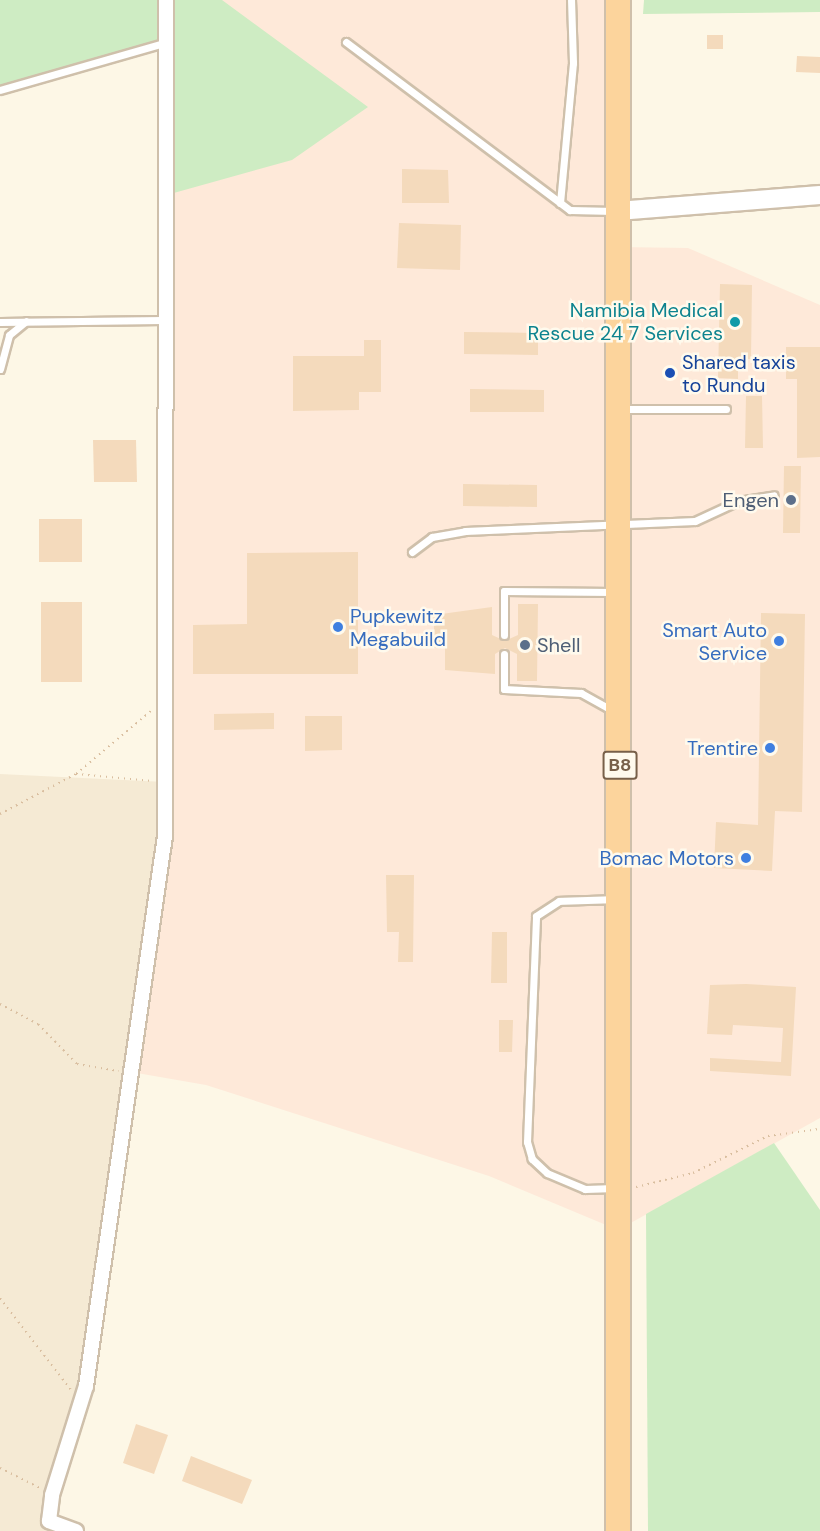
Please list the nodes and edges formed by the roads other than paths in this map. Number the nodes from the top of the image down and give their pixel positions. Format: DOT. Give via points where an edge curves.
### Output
graph roads {
  1 [pos="166,0"];
  2 [pos="571,0"];
  3 [pos="618,0"];
  4 [pos="346,42"];
  5 [pos="164,43"];
  6 [pos="0,90"];
  7 [pos="820,195"];
  8 [pos="560,203"];
  9 [pos="617,211"];
  10 [pos="164,320"];
  11 [pos="26,321"];
  12 [pos="0,322"];
  13 [pos="0,369"];
  14 [pos="617,409"];
  15 [pos="726,409"];
  16 [pos="774,495"];
  17 [pos="617,527"];
  18 [pos="412,552"];
  19 [pos="617,592"];
  20 [pos="504,635"];
  21 [pos="504,654"];
  22 [pos="620,716"];
  23 [pos="621,900"];
  24 [pos="618,1188"];
  25 [pos="49,1526"];
  26 [pos="76,1531"];
  27 [pos="618,1531"];
  1 -- 5 [label="street"];
  2 -- 8 [label="lane" via="571,96"];
  3 -- 9 [label="highway, B8"];
  4 -- 8 [label="lane"];
  5 -- 6 [label="lane"];
  5 -- 10 [label="street"];
  7 -- 9 [label="street"];
  8 -- 9 [label="lane" via="570,210"];
  9 -- 14 [label="highway, B8"];
  10 -- 11 [label="lane"];
  10 -- 25 [label="street" via="165,836 81,1402 52,1495"];
  11 -- 12 [label="lane"];
  11 -- 13 [label="lane" via="9,335"];
  14 -- 15 [label="lane"];
  14 -- 17 [label="highway, B8"];
  16 -- 17 [label="lane" via="738,501 695,521"];
  17 -- 18 [label="lane" via="465,531 432,537"];
  17 -- 19 [label="highway, B8"];
  19 -- 20 [label="lane" via="504,591"];
  19 -- 22 [label="highway, B8"];
  21 -- 22 [label="lane" via="504,689 581,693"];
  22 -- 23 [label="highway, B8"];
  23 -- 24 [label="highway, B8"];
  23 -- 24 [label="lane" via="560,900 536,916 527,1142 532,1159 547,1173 585,1189"];
  24 -- 27 [label="highway, B8"];
  25 -- 26 [label="street"];
}
